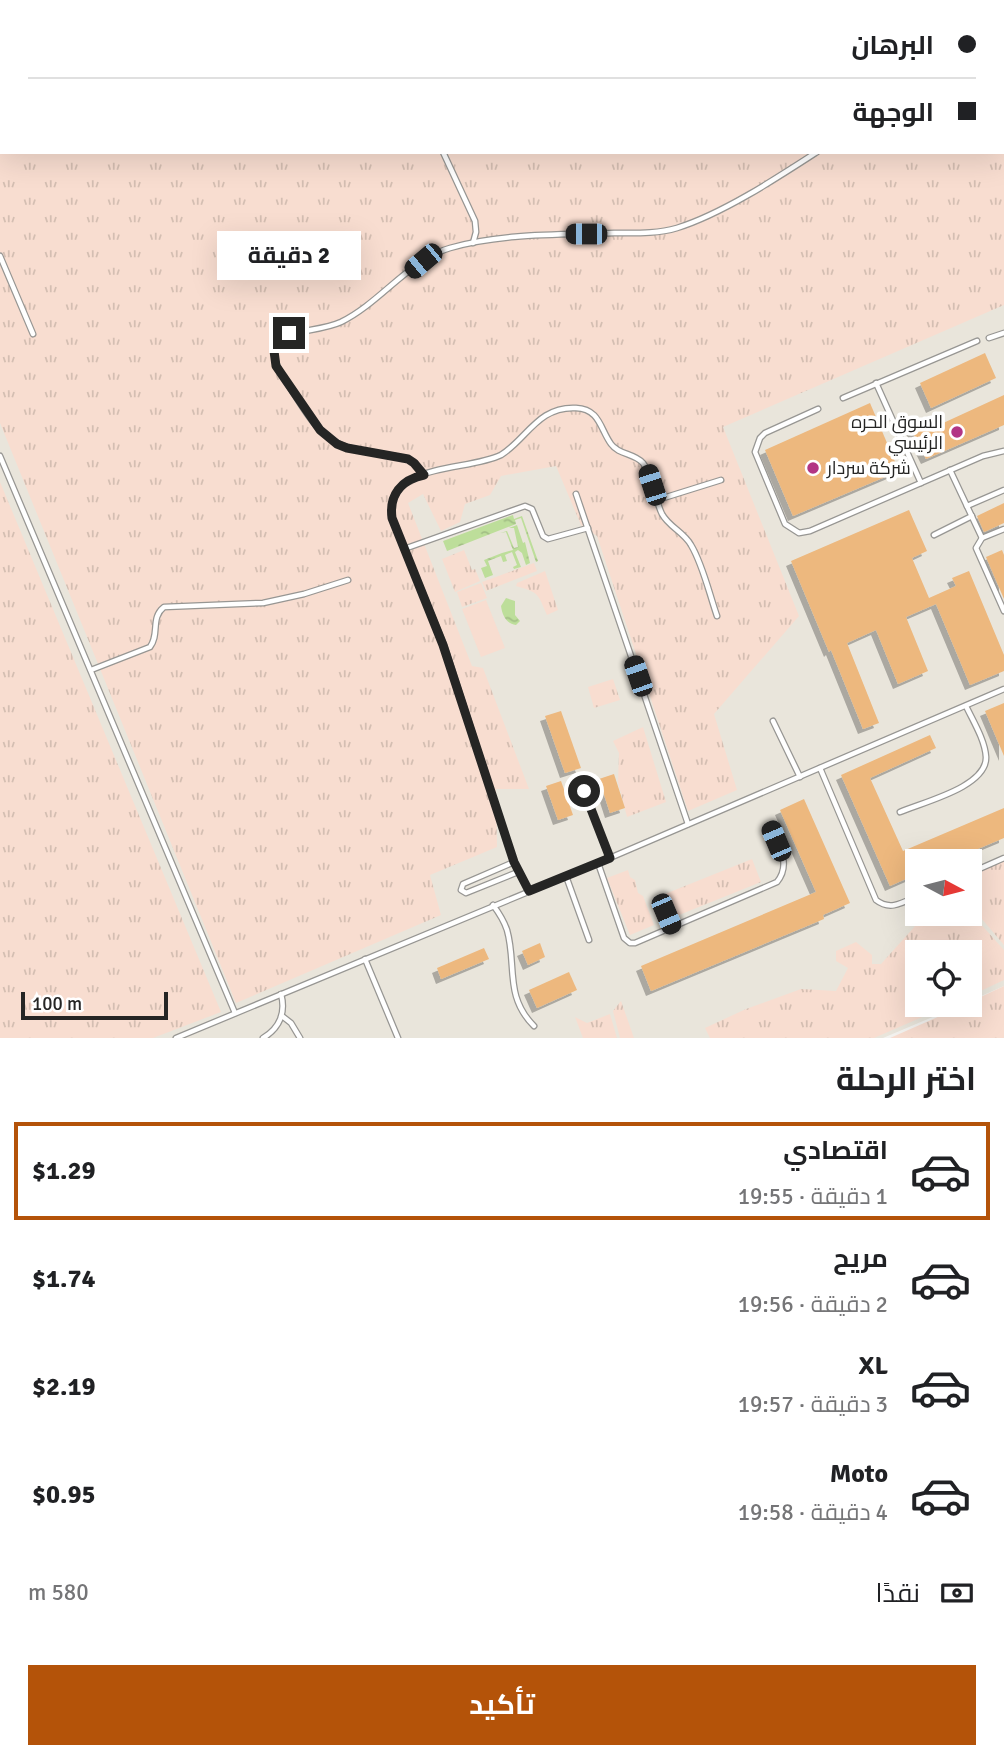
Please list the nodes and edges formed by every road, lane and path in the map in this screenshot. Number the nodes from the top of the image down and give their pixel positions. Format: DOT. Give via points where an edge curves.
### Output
graph roads {
  1 [pos="444,154"];
  2 [pos="814,154"];
  3 [pos="473,243"];
  4 [pos="0,256"];
  5 [pos="1004,333"];
  6 [pos="33,334"];
  7 [pos="989,338"];
  8 [pos="977,341"];
  9 [pos="876,383"];
  10 [pos="843,398"];
  11 [pos="818,409"];
  12 [pos="1004,451"];
  13 [pos="0,456"];
  14 [pos="950,470"];
  15 [pos="424,475"];
  16 [pos="722,480"];
  17 [pos="921,483"];
  18 [pos="1004,490"];
  19 [pos="576,494"];
  20 [pos="657,500"];
  21 [pos="967,506"];
  22 [pos="972,516"];
  23 [pos="588,528"];
  24 [pos="1004,529"];
  25 [pos="934,535"];
  26 [pos="982,538"];
  27 [pos="404,548"];
  28 [pos="348,580"];
  29 [pos="1004,611"];
  30 [pos="717,615"];
  31 [pos="90,670"];
  32 [pos="1004,689"];
  33 [pos="966,706"];
  34 [pos="773,721"];
  35 [pos="820,768"];
  36 [pos="800,777"];
  37 [pos="584,791"];
  38 [pos="900,812"];
  39 [pos="688,824"];
  40 [pos="770,826"];
  41 [pos="610,858"];
  42 [pos="1004,858"];
  43 [pos="514,862"];
  44 [pos="598,863"];
  45 [pos="982,868"];
  46 [pos="518,872"];
  47 [pos="566,876"];
  48 [pos="529,891"];
  49 [pos="660,900"];
  50 [pos="905,902"];
  51 [pos="493,905"];
  52 [pos="672,928"];
  53 [pos="589,940"];
  54 [pos="365,959"];
  55 [pos="282,994"];
  56 [pos="236,1013"];
  57 [pos="282,1016"];
  58 [pos="534,1026"];
  59 [pos="176,1038"];
  60 [pos="263,1038"];
  61 [pos="300,1038"];
  62 [pos="398,1038"];
  1 -- 3 [label="lane" via="475,221"];
  2 -- 3 [label="lane" via="758,189 677,228"];
  3 -- 15 [label="lane" via="438,252 359,312 319,330 289,333 274,351 276,366 328,438 347,448 408,459"];
  4 -- 6 [label="lane"];
  5 -- 7 [label="lane"];
  8 -- 9 [label="lane"];
  9 -- 10 [label="lane"];
  9 -- 17 [label="lane"];
  11 -- 17 [label="lane" via="765,433 756,444 757,459 789,528 799,533 810,531"];
  12 -- 14 [label="lane"];
  13 -- 31 [label="lane"];
  14 -- 17 [label="lane"];
  14 -- 21 [label="lane"];
  15 -- 20 [label="lane" via="495,458 539,420 575,408 596,417 613,447 642,462"];
  15 -- 27 [label="lane" via="403,483 392,503 392,518"];
  16 -- 20 [label="lane"];
  18 -- 21 [label="lane"];
  19 -- 23 [label="lane"];
  20 -- 30 [label="lane" via="667,521 691,545"];
  21 -- 22 [label="lane"];
  22 -- 25 [label="lane"];
  22 -- 26 [label="lane"];
  23 -- 27 [label="lane" via="548,540 533,509 525,506"];
  23 -- 39 [label="lane"];
  24 -- 26 [label="lane"];
  26 -- 29 [label="lane" via="976,552"];
  27 -- 43 [label="lane" via="443,645"];
  28 -- 31 [label="lane" via="263,603 164,607 156,617 155,640 150,647"];
  31 -- 56 [label="lane"];
  32 -- 33 [label="lane"];
  33 -- 35 [label="lane"];
  33 -- 38 [label="lane" via="986,754 981,774"];
  34 -- 36 [label="lane"];
  35 -- 36 [label="lane"];
  35 -- 50 [label="lane" via="876,900 887,906"];
  36 -- 39 [label="lane"];
  37 -- 41 [label="lane"];
  39 -- 41 [label="lane"];
  40 -- 52 [label="lane" via="784,863 777,882"];
  41 -- 44 [label="lane"];
  42 -- 45 [label="lane"];
  43 -- 46 [label="lane"];
  43 -- 46 [label="lane" via="463,884 461,890 469,892"];
  44 -- 47 [label="lane"];
  44 -- 52 [label="lane" via="627,942"];
  46 -- 48 [label="lane"];
  47 -- 48 [label="lane"];
  47 -- 53 [label="lane"];
  48 -- 51 [label="lane"];
  49 -- 52 [label="lane"];
  51 -- 54 [label="lane"];
  51 -- 58 [label="lane" via="507,931 517,1000"];
  54 -- 55 [label="lane"];
  54 -- 62 [label="lane"];
  55 -- 56 [label="lane"];
  55 -- 57 [label="lane"];
  56 -- 59 [label="lane"];
  57 -- 60 [label="lane"];
  57 -- 61 [label="lane"];
}
